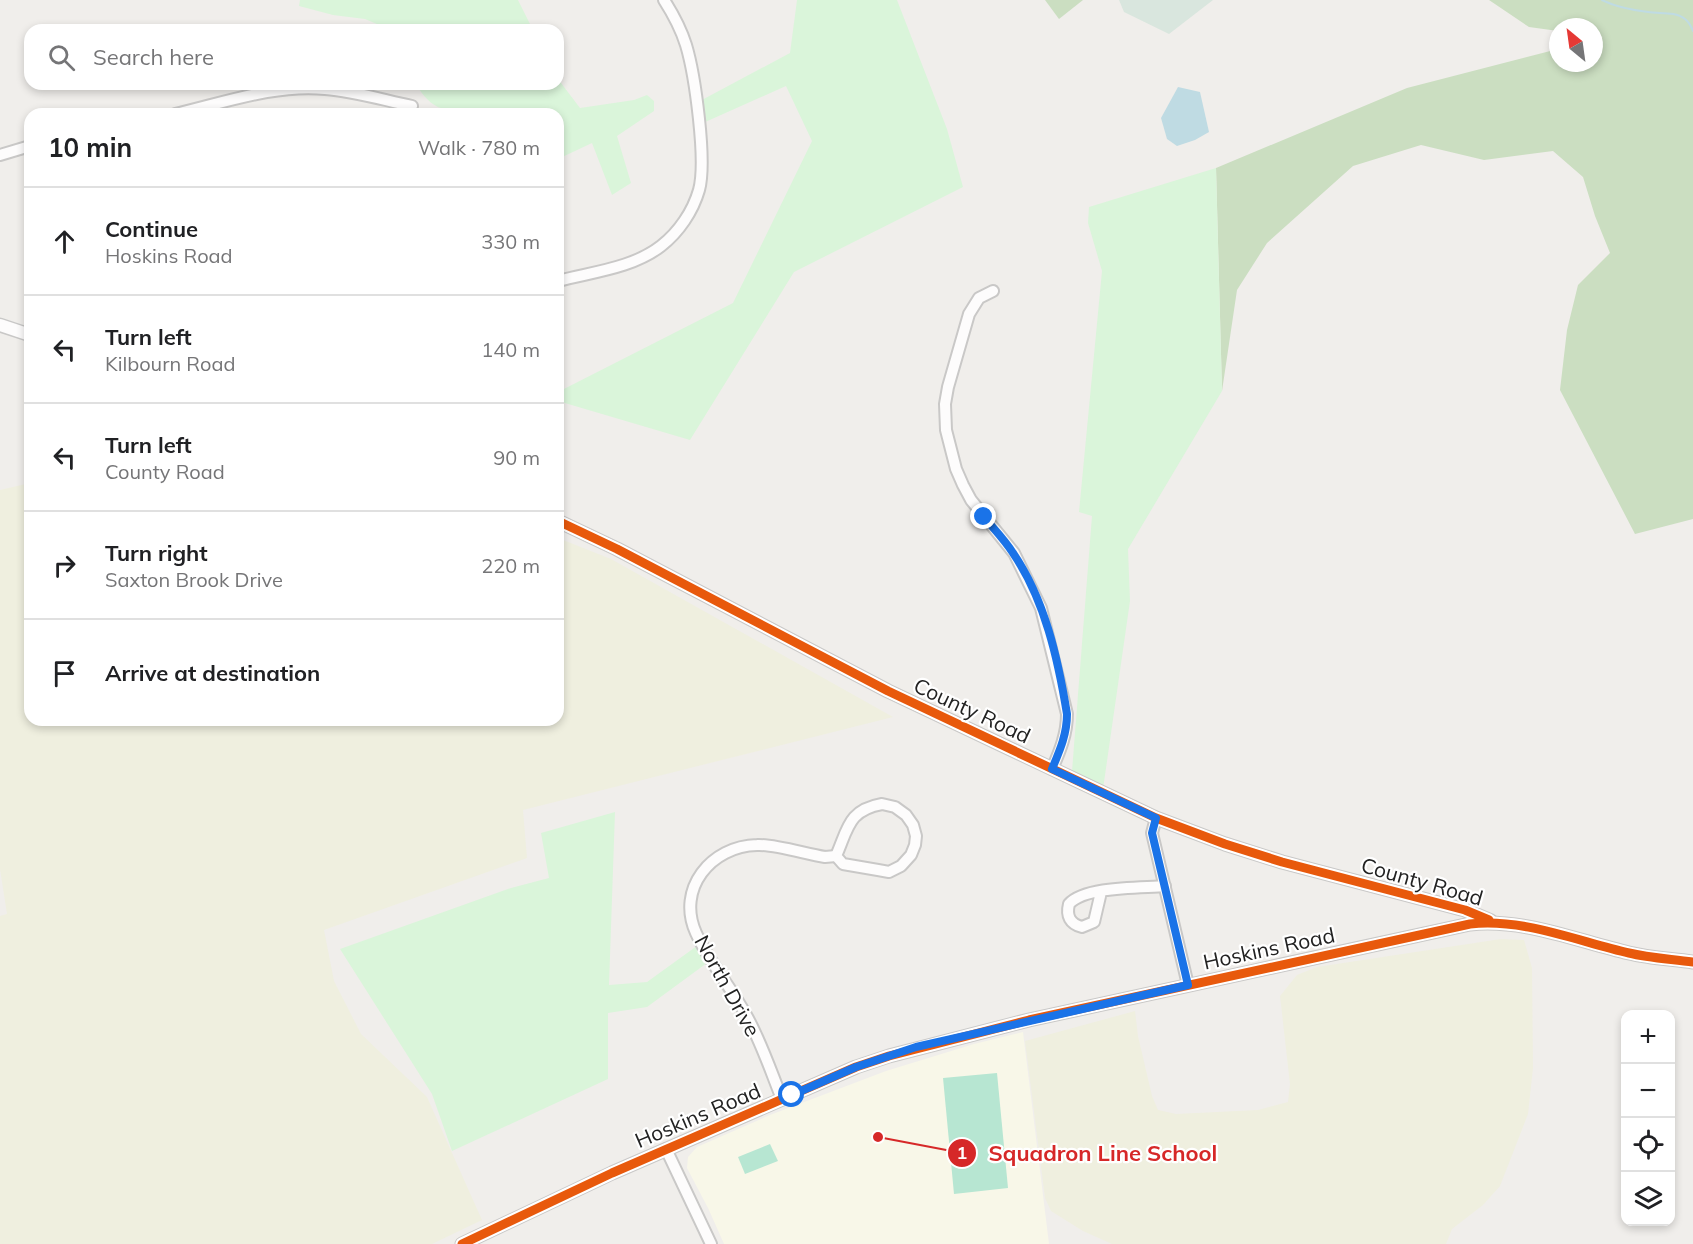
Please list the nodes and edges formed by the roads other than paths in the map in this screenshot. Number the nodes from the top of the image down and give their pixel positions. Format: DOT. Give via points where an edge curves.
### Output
graph roads {
  1 [pos="664,0"];
  2 [pos="286,90"];
  3 [pos="332,90"];
  4 [pos="412,106"];
  5 [pos="202,108"];
  6 [pos="24,148"];
  7 [pos="0,155"];
  8 [pos="564,279"];
  9 [pos="993,291"];
  10 [pos="0,325"];
  11 [pos="24,333"];
  12 [pos="564,524"];
  13 [pos="1052,769"];
  14 [pos="1156,818"];
  15 [pos="836,856"];
  16 [pos="1165,886"];
  17 [pos="1101,892"];
  18 [pos="1492,921"];
  19 [pos="1693,962"];
  20 [pos="1188,985"];
  21 [pos="782,1099"];
  22 [pos="666,1149"];
  23 [pos="462,1244"];
  24 [pos="711,1244"];
  1 -- 8 [label="street" via="686,46 702,169 699,189 687,218 647,255"];
  2 -- 5 [label="street"];
  3 -- 4 [label="street"];
  6 -- 7 [label="street"];
  9 -- 13 [label="street" via="980,298 969,314 948,387 946,430 956,469 971,500 1014,553 1041,608 1067,714 1063,743"];
  10 -- 11 [label="street"];
  12 -- 13 [label="street, County Road" via="888,692"];
  13 -- 14 [label="street, County Road"];
  14 -- 16 [label="street" via="1152,833"];
  14 -- 18 [label="street, County Road" via="1282,862 1465,910"];
  15 -- 15 [label="street, North Drive" via="843,864 889,872 911,855 916,836 914,825 895,807 868,807 847,825"];
  15 -- 21 [label="street, North Drive" via="759,844 728,850 702,871 690,900 696,933 747,1016"];
  16 -- 17 [label="street"];
  16 -- 20 [label="street"];
  18 -- 19 [label="street, Hoskins Road" via="1632,954"];
  18 -- 20 [label="street, Hoskins Road"];
  20 -- 21 [label="street, Hoskins Road" via="916,1047 856,1067"];
  21 -- 22 [label="street, Hoskins Road"];
  22 -- 23 [label="street, Hoskins Road"];
  22 -- 24 [label="street"];
}
